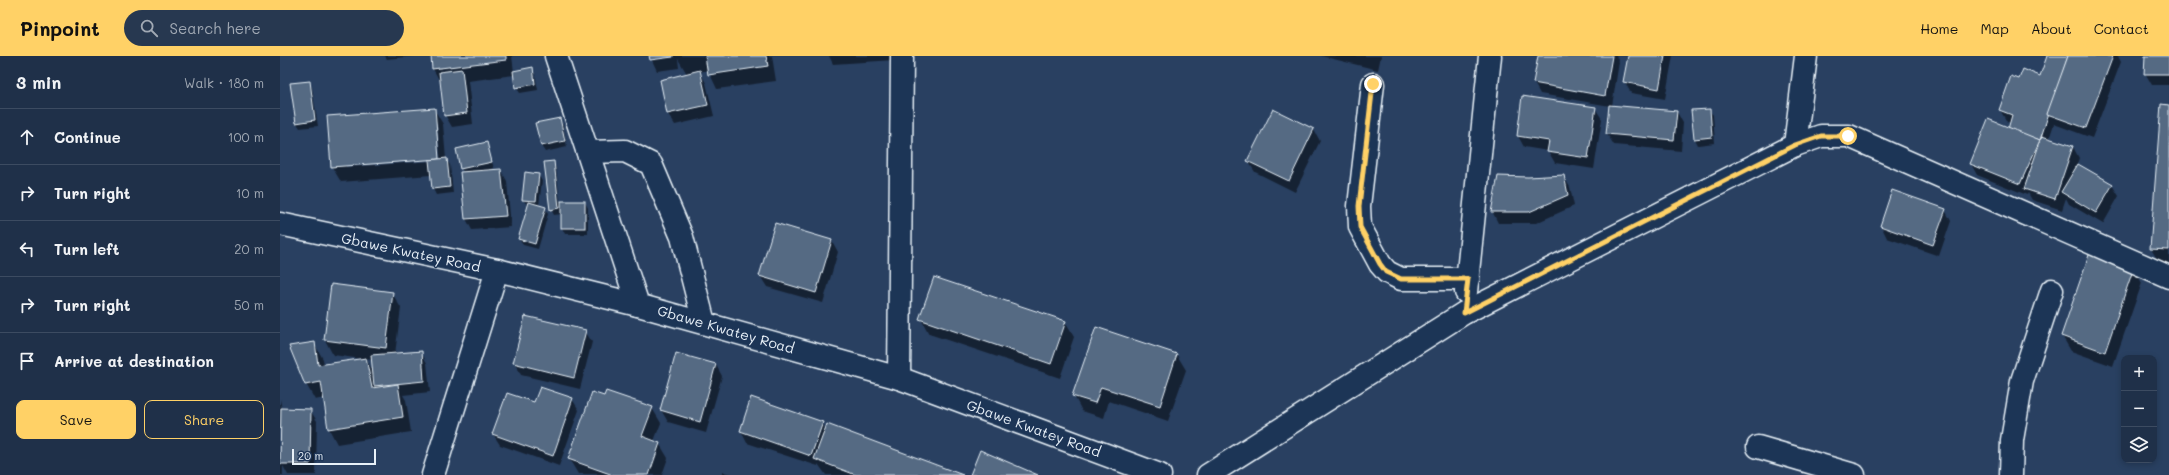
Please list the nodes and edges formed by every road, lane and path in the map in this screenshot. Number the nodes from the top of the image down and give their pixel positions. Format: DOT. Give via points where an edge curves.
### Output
graph roads {
  1 [pos="556,56"];
  2 [pos="902,56"];
  3 [pos="1490,56"];
  4 [pos="1806,56"];
  5 [pos="1373,84"];
  6 [pos="1795,145"];
  7 [pos="588,152"];
  8 [pos="280,224"];
  9 [pos="497,270"];
  10 [pos="2169,277"];
  11 [pos="1468,279"];
  12 [pos="2052,290"];
  13 [pos="638,305"];
  14 [pos="1464,313"];
  15 [pos="704,323"];
  16 [pos="899,378"];
  17 [pos="1758,447"];
  18 [pos="433,475"];
  19 [pos="1160,475"];
  20 [pos="1208,475"];
  21 [pos="1854,475"];
  22 [pos="2011,475"];
  1 -- 7 [label="street"];
  2 -- 16 [label="street"];
  3 -- 11 [label="street"];
  4 -- 6 [label="street"];
  5 -- 11 [label="street" via="1359,206 1360,227 1386,272 1401,279"];
  6 -- 10 [label="street" via="1821,136 1848,136"];
  6 -- 14 [label="street"];
  7 -- 13 [label="street"];
  7 -- 15 [label="street" via="624,151 651,164 682,237"];
  8 -- 9 [label="street, Gbawe Kwatey Road"];
  9 -- 13 [label="street, Gbawe Kwatey Road"];
  9 -- 18 [label="street"];
  11 -- 14 [label="street"];
  12 -- 22 [label="street" via="2022,381 2012,440"];
  13 -- 15 [label="street, Gbawe Kwatey Road"];
  14 -- 20 [label="street"];
  15 -- 16 [label="street, Gbawe Kwatey Road"];
  16 -- 19 [label="street, Gbawe Kwatey Road"];
  17 -- 21 [label="street"];
}
